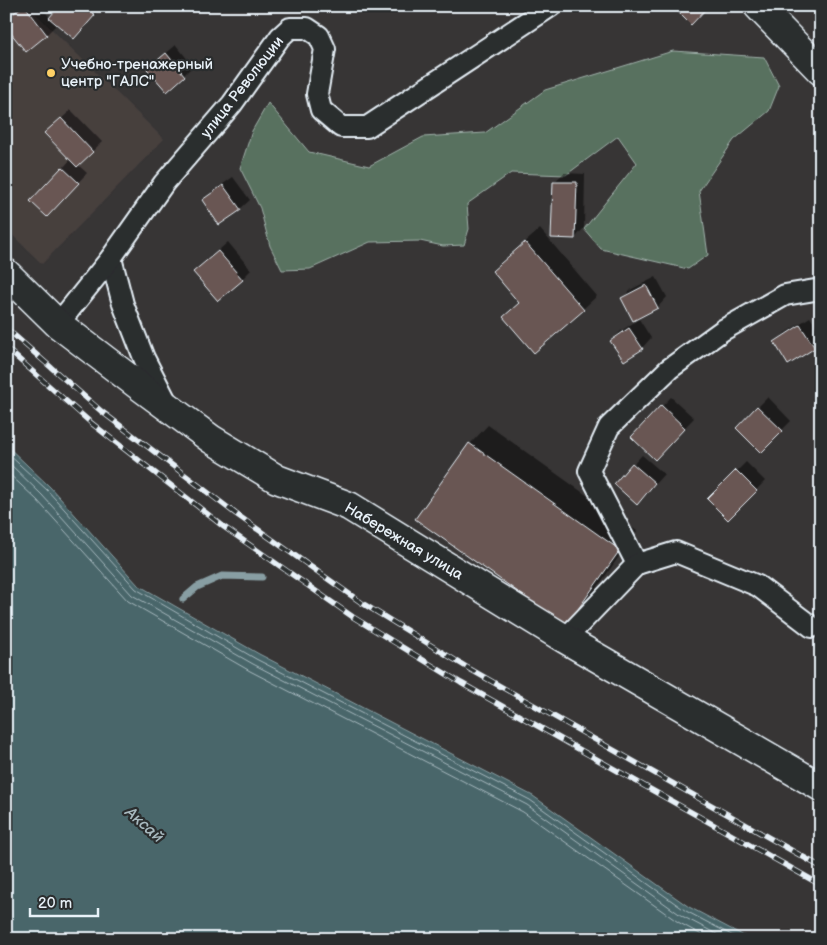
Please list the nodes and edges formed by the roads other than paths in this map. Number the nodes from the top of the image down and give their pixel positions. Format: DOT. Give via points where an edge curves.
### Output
graph roads {
  1 [pos="551,6"];
  2 [pos="758,6"];
  3 [pos="821,71"];
  4 [pos="111,258"];
  5 [pos="6,273"];
  6 [pos="821,289"];
  7 [pos="58,324"];
  8 [pos="170,409"];
  9 [pos="637,564"];
  10 [pos="812,627"];
  11 [pos="565,639"];
  12 [pos="821,787"];
  1 -- 4 [label="street, улица Революции" via="366,127 341,127 321,110 317,94 324,50 319,36 308,28 290,28 280,36 232,104 164,183"];
  2 -- 3 [label="street"];
  4 -- 7 [label="street, улица Революции"];
  4 -- 8 [label="street" via="123,304 144,358"];
  5 -- 7 [label="street, Набережная улица"];
  6 -- 9 [label="street" via="785,296 723,330 669,369 609,427 589,471"];
  7 -- 8 [label="street, Набережная улица"];
  8 -- 11 [label="street, Набережная улица" via="211,439 278,479 349,506"];
  9 -- 10 [label="street" via="676,552 758,586"];
  9 -- 11 [label="street"];
  11 -- 12 [label="street, Набережная улица"];
}
